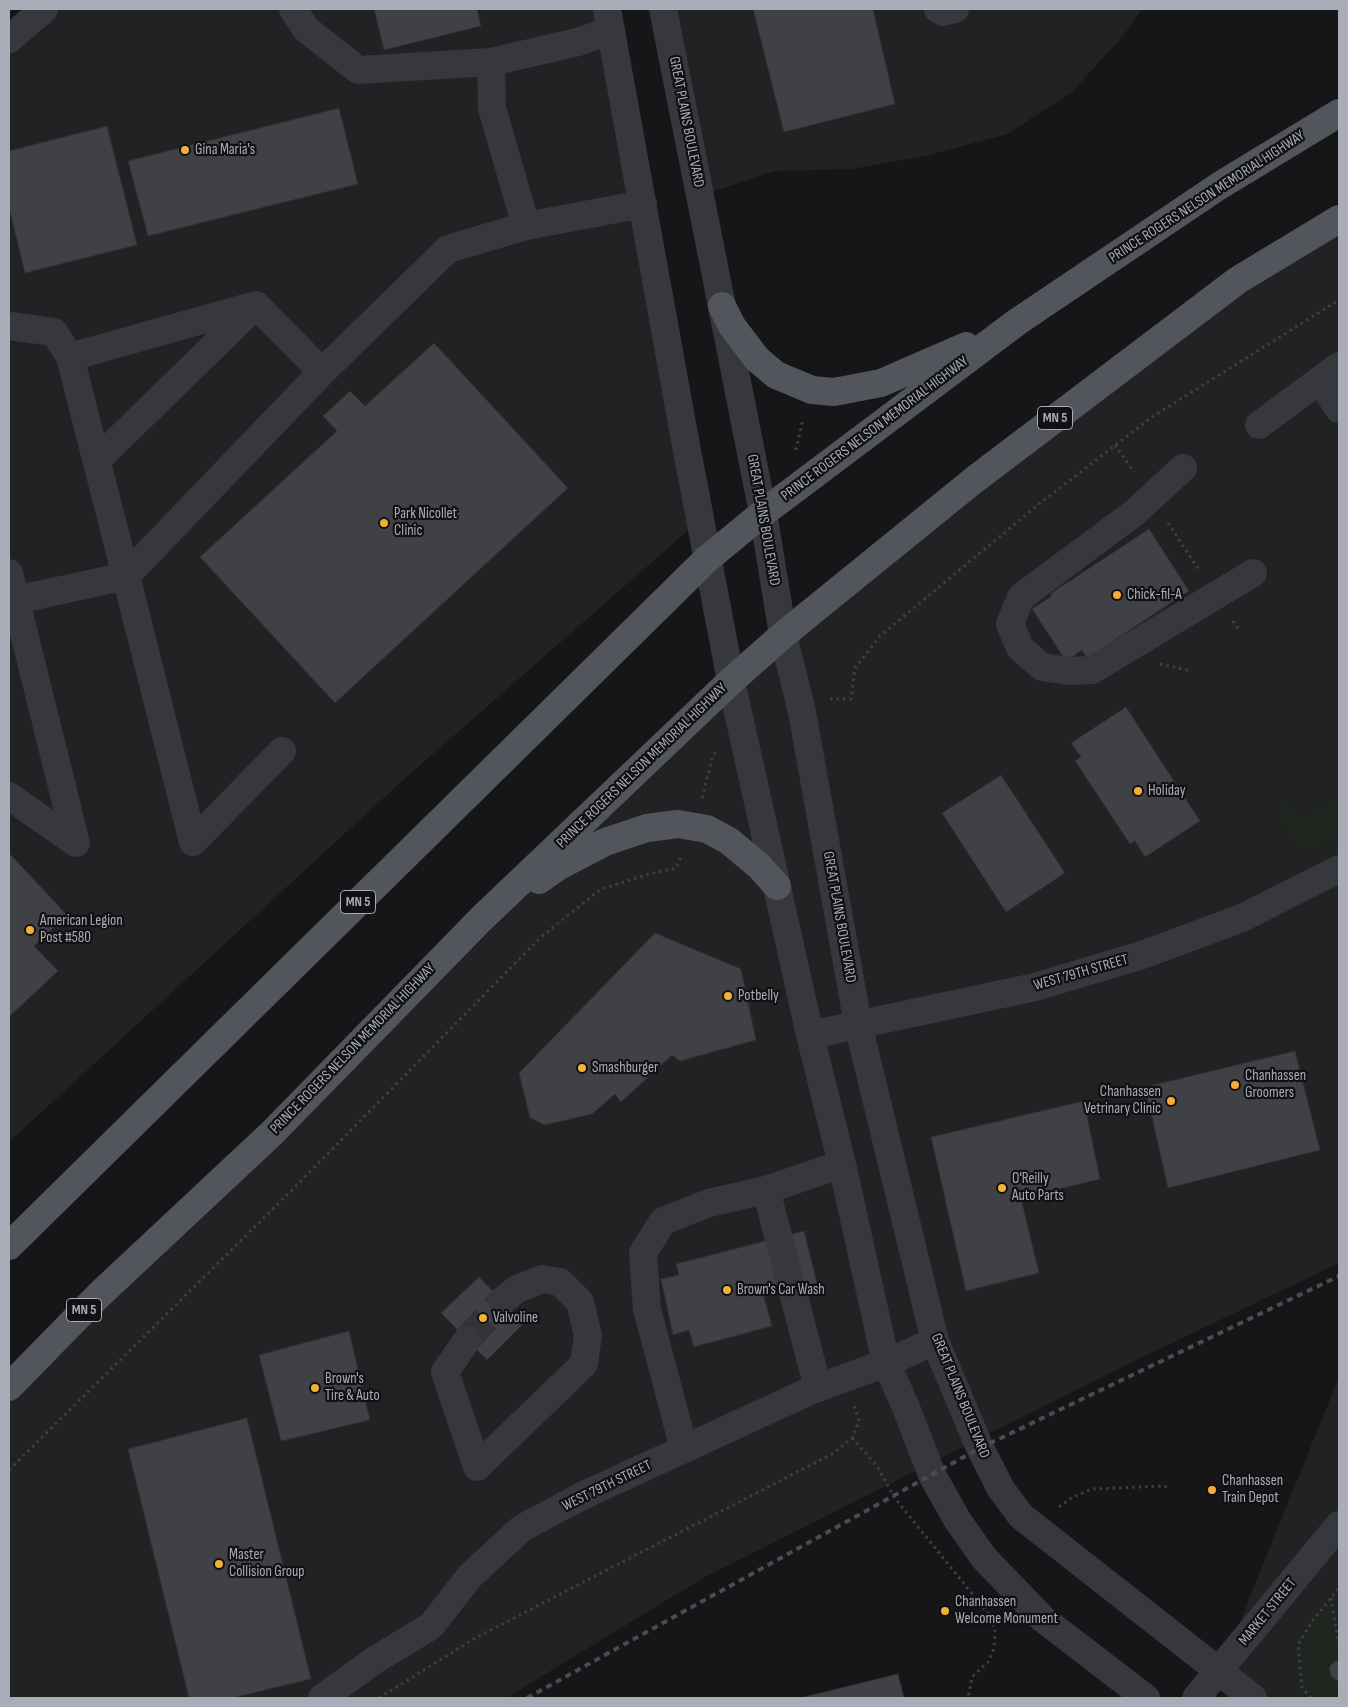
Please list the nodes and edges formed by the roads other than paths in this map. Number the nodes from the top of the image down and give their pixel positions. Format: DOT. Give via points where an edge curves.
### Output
graph roads {
  1 [pos="44,9"];
  2 [pos="293,9"];
  3 [pos="663,9"];
  4 [pos="938,9"];
  5 [pos="955,9"];
  6 [pos="609,20"];
  7 [pos="9,39"];
  8 [pos="491,62"];
  9 [pos="1339,113"];
  10 [pos="643,204"];
  11 [pos="1339,219"];
  12 [pos="526,226"];
  13 [pos="256,305"];
  14 [pos="722,306"];
  15 [pos="1017,322"];
  16 [pos="9,326"];
  17 [pos="70,357"];
  18 [pos="322,372"];
  19 [pos="1329,373"];
  20 [pos="1339,409"];
  21 [pos="1259,424"];
  22 [pos="97,460"];
  23 [pos="1183,468"];
  24 [pos="763,513"];
  25 [pos="707,559"];
  26 [pos="1253,572"];
  27 [pos="9,573"];
  28 [pos="126,576"];
  29 [pos="16,600"];
  30 [pos="783,635"];
  31 [pos="732,680"];
  32 [pos="282,751"];
  33 [pos="9,796"];
  34 [pos="1339,869"];
  35 [pos="777,886"];
  36 [pos="481,919"];
  37 [pos="858,1024"];
  38 [pos="810,1035"];
  39 [pos="842,1164"];
  40 [pos="766,1190"];
  41 [pos="9,1246"];
  42 [pos="502,1301"];
  43 [pos="467,1340"];
  44 [pos="935,1341"];
  45 [pos="886,1364"];
  46 [pos="9,1387"];
  47 [pos="818,1388"];
  48 [pos="684,1449"];
  49 [pos="1339,1525"];
  50 [pos="1219,1673"];
  51 [pos="322,1698"];
  52 [pos="1146,1698"];
  53 [pos="1196,1698"];
  54 [pos="1253,1698"];
  1 -- 7 [label="street"];
  2 -- 8 [label="street" via="306,29 358,70"];
  3 -- 14 [label="street, GREAT PLAINS BOULEVARD"];
  4 -- 5 [label="street" via="943,12"];
  6 -- 8 [label="street" via="578,42"];
  6 -- 10 [label="street"];
  8 -- 12 [label="street" via="492,108"];
  9 -- 15 [label="main road, PRINCE ROGERS NELSON MEMORIAL HIGHWAY / MN 5" via="1219,186"];
  10 -- 12 [label="street"];
  10 -- 25 [label="street"];
  11 -- 30 [label="main road, PRINCE ROGERS NELSON MEMORIAL HIGHWAY / MN 5" via="1238,280 974,480"];
  12 -- 18 [label="street" via="448,249"];
  13 -- 17 [label="street"];
  13 -- 18 [label="street"];
  13 -- 22 [label="street"];
  14 -- 15 [label="main road" via="744,344 776,375 812,390 834,392 859,389 907,374"];
  14 -- 24 [label="street, GREAT PLAINS BOULEVARD"];
  15 -- 24 [label="main road, PRINCE ROGERS NELSON MEMORIAL HIGHWAY / MN 5"];
  16 -- 17 [label="street" via="54,332"];
  17 -- 22 [label="street"];
  18 -- 28 [label="street"];
  19 -- 20 [label="street"];
  19 -- 21 [label="street"];
  22 -- 28 [label="street"];
  23 -- 26 [label="street" via="1134,513 1021,597 1010,624 1020,648 1042,667 1092,670"];
  24 -- 25 [label="main road, PRINCE ROGERS NELSON MEMORIAL HIGHWAY / MN 5"];
  24 -- 30 [label="street, GREAT PLAINS BOULEVARD"];
  25 -- 31 [label="street"];
  25 -- 41 [label="main road, PRINCE ROGERS NELSON MEMORIAL HIGHWAY / MN 5"];
  27 -- 29 [label="street"];
  28 -- 29 [label="street"];
  28 -- 32 [label="street" via="193,842"];
  29 -- 33 [label="street" via="76,843"];
  30 -- 31 [label="main road, PRINCE ROGERS NELSON MEMORIAL HIGHWAY / MN 5"];
  30 -- 37 [label="street, GREAT PLAINS BOULEVARD" via="802,712"];
  31 -- 35 [label="street"];
  31 -- 36 [label="main road, PRINCE ROGERS NELSON MEMORIAL HIGHWAY / MN 5"];
  34 -- 37 [label="street, WEST 79TH STREET" via="1242,918 1142,955 1035,987"];
  35 -- 36 [label="main road" via="741,850 707,829 678,824 647,828 605,842 559,866"];
  35 -- 38 [label="street"];
  36 -- 46 [label="main road, PRINCE ROGERS NELSON MEMORIAL HIGHWAY / MN 5" via="272,1133 100,1294"];
  37 -- 38 [label="street, WEST 79TH STREET"];
  37 -- 44 [label="street, GREAT PLAINS BOULEVARD"];
  38 -- 39 [label="street"];
  39 -- 40 [label="street"];
  39 -- 45 [label="street"];
  40 -- 47 [label="street"];
  40 -- 48 [label="street" via="709,1203 663,1221 642,1253 647,1309"];
  42 -- 43 [label="street" via="517,1289 542,1279 560,1282 580,1302 588,1335 584,1364 477,1467 445,1372"];
  44 -- 45 [label="street, WEST 79TH STREET"];
  44 -- 50 [label="street, GREAT PLAINS BOULEVARD" via="980,1448 1001,1489 1021,1516"];
  45 -- 47 [label="street, WEST 79TH STREET"];
  45 -- 52 [label="street" via="932,1475 958,1522 984,1558 1043,1619"];
  47 -- 48 [label="street, WEST 79TH STREET"];
  48 -- 51 [label="street, WEST 79TH STREET" via="522,1528 470,1576 431,1626"];
  49 -- 50 [label="street, MARKET STREET"];
  50 -- 53 [label="street, MARKET STREET"];
  50 -- 54 [label="street, GREAT PLAINS BOULEVARD"];
}
